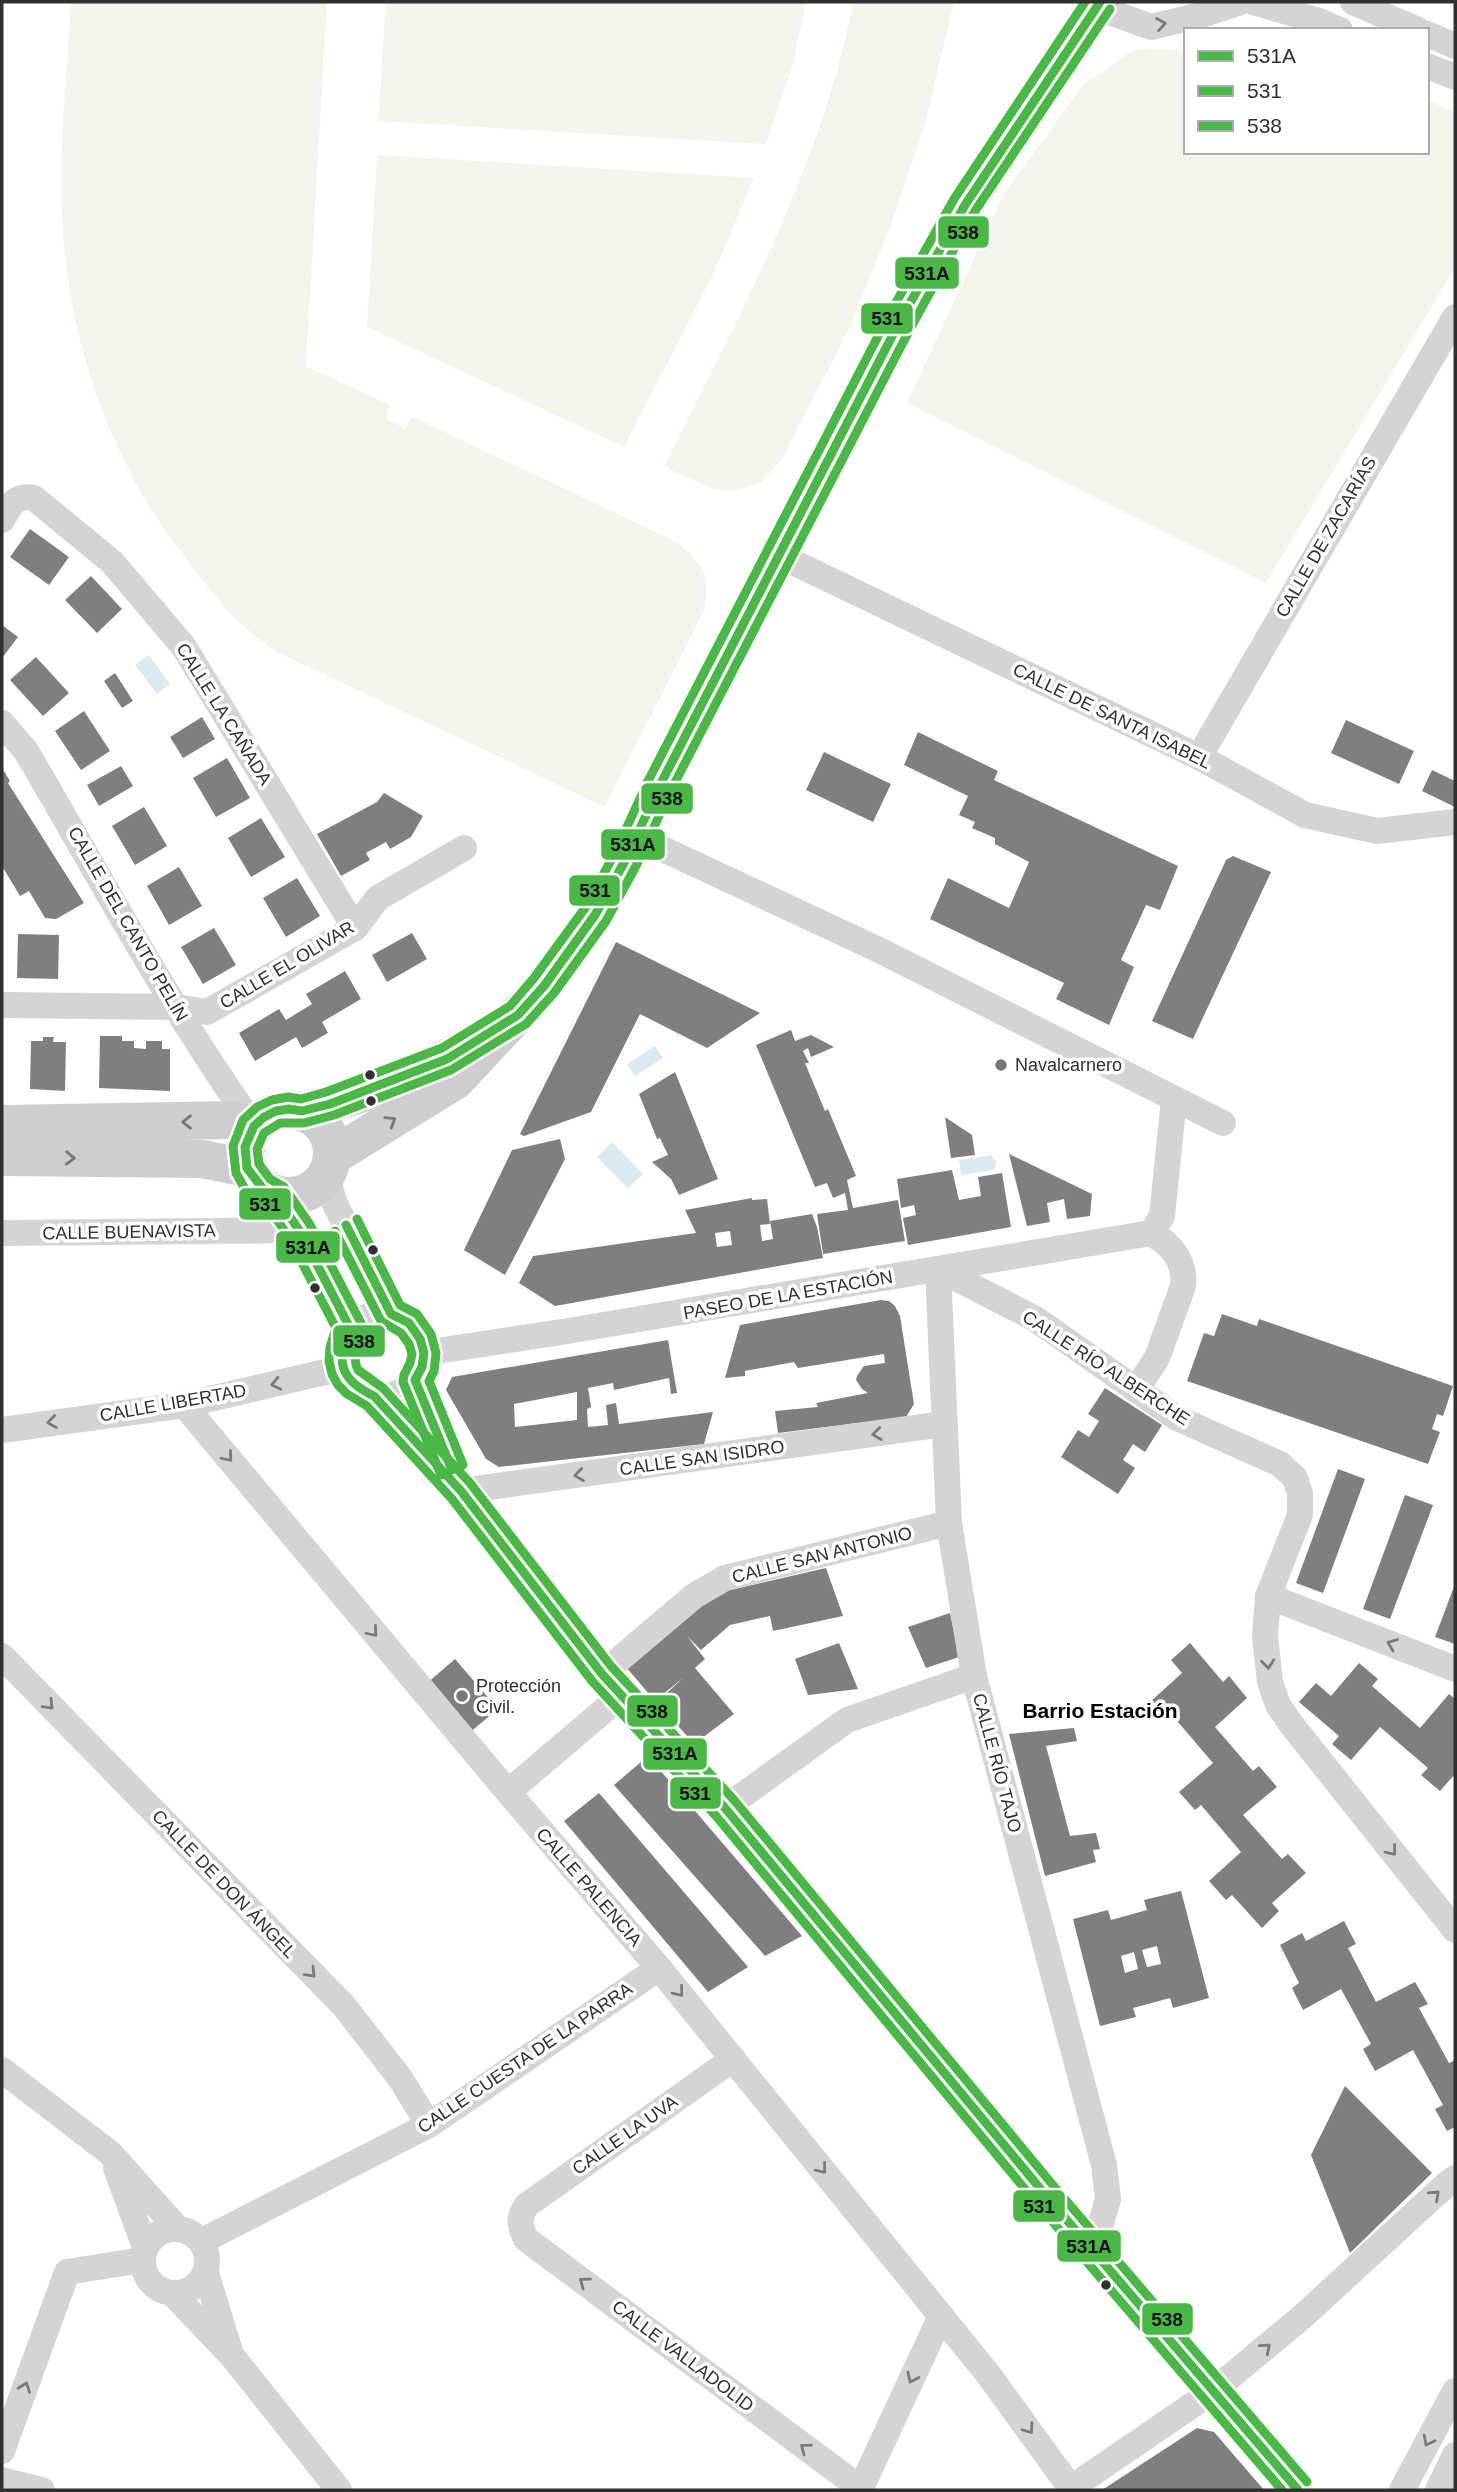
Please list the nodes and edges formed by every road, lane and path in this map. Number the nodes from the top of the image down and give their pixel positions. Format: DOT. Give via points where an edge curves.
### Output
graph roads {
  1 [pos="1241,2"];
  2 [pos="1253,2"];
  3 [pos="1353,2"];
  4 [pos="1098,4"];
  5 [pos="1330,25"];
  6 [pos="1413,28"];
  7 [pos="1429,35"];
  8 [pos="1455,46"];
  9 [pos="1429,67"];
  10 [pos="1455,77"];
  11 [pos="1455,317"];
  12 [pos="2,520"];
  13 [pos="779,555"];
  14 [pos="2,723"];
  15 [pos="1199,757"];
  16 [pos="1455,822"];
  17 [pos="464,848"];
  18 [pos="631,848"];
  19 [pos="355,928"];
  20 [pos="2,1005"];
  21 [pos="176,1007"];
  22 [pos="518,1015"];
  23 [pos="1174,1099"];
  24 [pos="302,1111"];
  25 [pos="1223,1123"];
  26 [pos="2,1124"];
  27 [pos="254,1126"];
  28 [pos="2,1157"];
  29 [pos="330,1165"];
  30 [pos="247,1168"];
  31 [pos="275,1195"];
  32 [pos="299,1230"];
  33 [pos="2,1233"];
  34 [pos="1151,1233"];
  35 [pos="938,1269"];
  36 [pos="391,1314"];
  37 [pos="350,1328"];
  38 [pos="424,1353"];
  39 [pos="342,1368"];
  40 [pos="415,1380"];
  41 [pos="1136,1390"];
  42 [pos="374,1396"];
  43 [pos="184,1405"];
  44 [pos="944,1424"];
  45 [pos="2,1430"];
  46 [pos="461,1491"];
  47 [pos="949,1523"];
  48 [pos="1268,1596"];
  49 [pos="2,1656"];
  50 [pos="1455,1669"];
  51 [pos="602,1674"];
  52 [pos="974,1676"];
  53 [pos="621,1696"];
  54 [pos="508,1792"];
  55 [pos="725,1808"];
  56 [pos="1455,1930"];
  57 [pos="659,1968"];
  58 [pos="733,2059"];
  59 [pos="2,2070"];
  60 [pos="429,2125"];
  61 [pos="110,2154"];
  62 [pos="1455,2178"];
  63 [pos="520,2215"];
  64 [pos="177,2228"];
  65 [pos="1084,2239"];
  66 [pos="202,2241"];
  67 [pos="144,2253"];
  68 [pos="206,2273"];
  69 [pos="173,2294"];
  70 [pos="941,2316"];
  71 [pos="232,2356"];
  72 [pos="1213,2391"];
  73 [pos="1455,2391"];
  74 [pos="2,2451"];
  75 [pos="1455,2455"];
  76 [pos="2,2480"];
  77 [pos="1069,2488"];
  78 [pos="860,2489"];
  79 [pos="42,2490"];
  80 [pos="339,2490"];
  81 [pos="1298,2490"];
  82 [pos="1402,2490"];
  83 [pos="1438,2490"];
  4 -- 1 [label="street, one-way" via="1151,27"];
  2 -- 5 [label="street"];
  3 -- 6 [label="street"];
  4 -- 13 [label="street" via="965,205"];
  7 -- 8 [label="street"];
  9 -- 10 [label="street"];
  11 -- 15 [label="street, CALLE DE ZACARÍAS"];
  12 -- 19 [label="street, CALLE LA CAÑADA" via="15,500 34,498 112,562 184,647"];
  13 -- 15 [label="street, CALLE DE SANTA ISABEL"];
  13 -- 18 [label="street"];
  14 -- 21 [label="street, CALLE DEL CANTO PELÍN" via="26,751"];
  15 -- 16 [label="street, CALLE DE SANTA ISABEL" via="1305,815 1377,831"];
  17 -- 19 [label="street, CALLE EL OLIVAR" via="379,898"];
  18 -- 22 [label="street" via="595,915"];
  18 -- 23 [label="street" via="877,949"];
  19 -- 21 [label="street, CALLE EL OLIVAR" via="207,1012"];
  20 -- 21 [label="street, CALLE EL OLIVAR"];
  21 -- 27 [label="street, CALLE DEL CANTO PELÍN"];
  22 -- 24 [label="street" via="447,1059"];
  29 -- 22 [label="street, one-way" via="456,1080"];
  23 -- 25 [label="street"];
  23 -- 34 [label="street" via="1162,1216"];
  24 -- 27 [label="street" via="275,1111"];
  24 -- 29 [label="street" via="324,1128 331,1141"];
  27 -- 26 [label="street, one-way" via="235,1121"];
  27 -- 30 [label="street" via="245,1147"];
  28 -- 30 [label="street, one-way" via="202,1159"];
  29 -- 31 [label="street" via="318,1186 305,1194"];
  29 -- 36 [label="street" via="334,1202"];
  30 -- 31 [label="street" via="263,1189"];
  31 -- 32 [label="street"];
  32 -- 33 [label="street, CALLE BUENAVISTA"];
  32 -- 37 [label="street"];
  34 -- 35 [label="street, PASEO DE LA ESTACIÓN"];
  34 -- 41 [label="street" via="1176,1253 1185,1274 1157,1358"];
  35 -- 38 [label="street, PASEO DE LA ESTACIÓN"];
  35 -- 41 [label="street, CALLE RÍO ALBERCHE" via="1034,1318"];
  35 -- 44 [label="street, CALLE RÍO TAJO"];
  36 -- 37 [label="street" via="362,1318"];
  36 -- 38 [label="street" via="409,1323 421,1339"];
  37 -- 39 [label="street" via="342,1343"];
  38 -- 40 [label="street"];
  39 -- 42 [label="street" via="359,1390"];
  39 -- 43 [label="street, CALLE LIBERTAD, one-way"];
  40 -- 42 [label="street" via="402,1391"];
  40 -- 46 [label="street"];
  41 -- 48 [label="street, CALLE RÍO ALBERCHE" via="1177,1418 1280,1464 1295,1479 1300,1515"];
  42 -- 46 [label="street"];
  43 -- 45 [label="street, CALLE LIBERTAD, one-way"];
  43 -- 54 [label="street, CALLE PALENCIA, one-way"];
  44 -- 46 [label="street, CALLE SAN ISIDRO, one-way"];
  44 -- 47 [label="street, CALLE RÍO TAJO"];
  46 -- 51 [label="street"];
  47 -- 51 [label="street, CALLE SAN ANTONIO" via="725,1578 694,1596"];
  47 -- 52 [label="street, CALLE RÍO TAJO"];
  50 -- 48 [label="street, one-way"];
  48 -- 56 [label="street, CALLE RÍO ALBERCHE, one-way" via="1265,1636 1270,1682 1278,1704"];
  49 -- 60 [label="street, CALLE DE DON ÁNGEL, one-way" via="344,2006 400,2078"];
  51 -- 53 [label="street"];
  52 -- 55 [label="street" via="848,1720"];
  52 -- 65 [label="street, CALLE RÍO TAJO" via="1104,2165 1108,2199 1101,2223"];
  53 -- 54 [label="street"];
  53 -- 55 [label="street"];
  54 -- 57 [label="street, CALLE PALENCIA"];
  55 -- 65 [label="street"];
  57 -- 58 [label="street, CALLE PALENCIA, one-way"];
  57 -- 60 [label="street, CALLE CUESTA DE LA PARRA"];
  58 -- 63 [label="street, CALLE LA UVA" via="527,2205"];
  58 -- 70 [label="street, CALLE PALENCIA, one-way"];
  59 -- 61 [label="street"];
  60 -- 66 [label="street, CALLE CUESTA DE LA PARRA"];
  61 -- 64 [label="street"];
  61 -- 67 [label="street"];
  72 -- 62 [label="street, one-way"];
  78 -- 63 [label="street, CALLE VALLADOLID, one-way" via="526,2239"];
  64 -- 66 [label="street"];
  64 -- 67 [label="street" via="160,2232"];
  65 -- 72 [label="street"];
  66 -- 68 [label="street" via="208,2255"];
  67 -- 69 [label="street" via="145,2276 158,2289"];
  74 -- 67 [label="street, one-way" via="67,2272"];
  68 -- 69 [label="street" via="193,2289"];
  68 -- 71 [label="street"];
  69 -- 71 [label="street"];
  70 -- 77 [label="street, CALLE PALENCIA, one-way"];
  70 -- 78 [label="street, one-way"];
  71 -- 80 [label="street"];
  72 -- 77 [label="street"];
  72 -- 81 [label="street"];
  73 -- 82 [label="street, one-way"];
  75 -- 83 [label="street"];
  76 -- 79 [label="street"];
}
